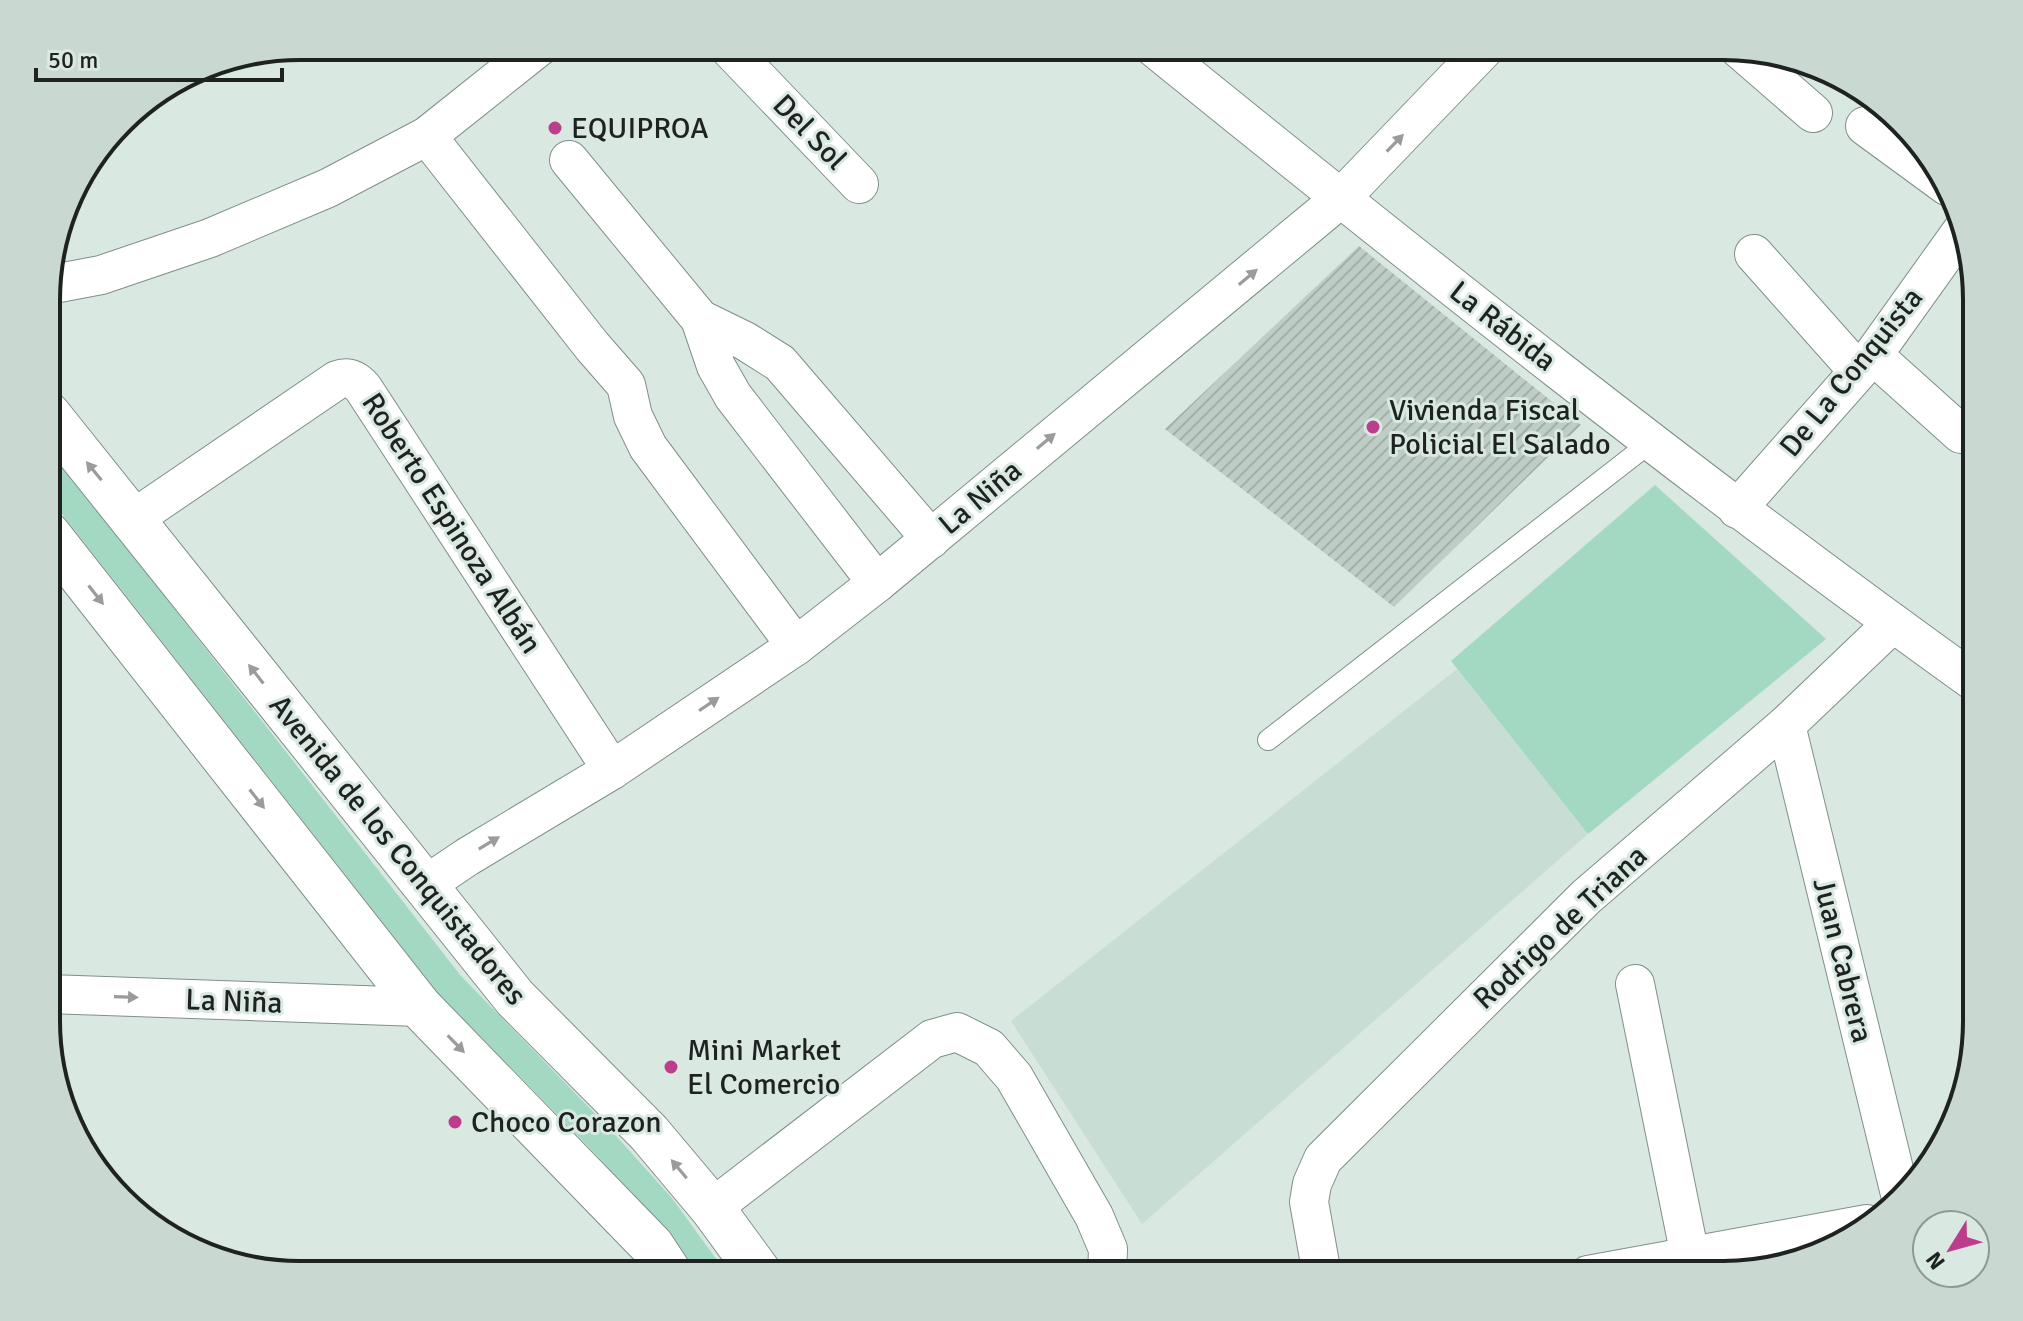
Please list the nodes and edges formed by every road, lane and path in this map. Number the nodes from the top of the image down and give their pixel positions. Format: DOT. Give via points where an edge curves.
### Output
graph roads {
  1 [pos="1170,60"];
  2 [pos="1473,60"];
  3 [pos="515,61"];
  4 [pos="741,61"];
  5 [pos="1754,62"];
  6 [pos="1813,113"];
  7 [pos="1865,126"];
  8 [pos="427,136"];
  9 [pos="569,160"];
  10 [pos="1925,170"];
  11 [pos="859,184"];
  12 [pos="1340,199"];
  13 [pos="1955,240"];
  14 [pos="1754,254"];
  15 [pos="61,283"];
  16 [pos="700,319"];
  17 [pos="1866,363"];
  18 [pos="60,429"];
  19 [pos="1961,434"];
  20 [pos="1651,442"];
  21 [pos="1737,509"];
  22 [pos="133,519"];
  23 [pos="931,539"];
  24 [pos="60,549"];
  25 [pos="877,583"];
  26 [pos="1893,623"];
  27 [pos="796,646"];
  28 [pos="1962,673"];
  29 [pos="1786,725"];
  30 [pos="1268,740"];
  31 [pos="612,770"];
  32 [pos="424,886"];
  33 [pos="1635,984"];
  34 [pos="60,994"];
  35 [pos="420,1007"];
  36 [pos="1898,1184"];
  37 [pos="712,1208"];
  38 [pos="1836,1233"];
  39 [pos="1108,1260"];
  40 [pos="1319,1260"];
  41 [pos="1667,1260"];
  42 [pos="1688,1260"];
  43 [pos="662,1261"];
  44 [pos="751,1261"];
  1 -- 12 [label="street, La Rábida"];
  12 -- 2 [label="street, La Niña, one-way"];
  3 -- 8 [label="street"];
  4 -- 11 [label="street, Del Sol"];
  5 -- 6 [label="street"];
  7 -- 10 [label="street"];
  8 -- 15 [label="street" via="328,188 210,238 101,275"];
  8 -- 27 [label="street" via="626,385 648,447"];
  9 -- 16 [label="street"];
  12 -- 20 [label="street, La Rábida"];
  23 -- 12 [label="street, La Niña, one-way"];
  13 -- 17 [label="street, De La Conquista"];
  14 -- 17 [label="street"];
  16 -- 23 [label="street" via="780,363"];
  16 -- 25 [label="street" via="733,396"];
  17 -- 19 [label="street"];
  17 -- 21 [label="street, De La Conquista"];
  22 -- 18 [label="main road, Avenida de los Conquistadores, one-way"];
  20 -- 21 [label="street, La Rábida"];
  20 -- 30 [label="lane"];
  21 -- 26 [label="street, La Rábida"];
  22 -- 31 [label="street, Roberto Espinoza Albán" via="337,380 358,382"];
  32 -- 22 [label="main road, Avenida de los Conquistadores, one-way"];
  23 -- 25 [label="street, La Niña"];
  24 -- 35 [label="main road, one-way"];
  25 -- 27 [label="street, La Niña"];
  26 -- 28 [label="street, La Rábida"];
  26 -- 29 [label="street, Rodrigo de Triana"];
  31 -- 27 [label="street, La Niña, one-way"];
  29 -- 36 [label="street, Juan Cabrera"];
  29 -- 40 [label="street, Rodrigo de Triana" via="1586,897 1323,1159 1309,1202"];
  32 -- 31 [label="street, La Niña, one-way"];
  37 -- 32 [label="main road, Avenida de los Conquistadores, one-way" via="649,1133 515,998"];
  33 -- 41 [label="street"];
  34 -- 35 [label="street, La Niña, one-way"];
  35 -- 43 [label="main road, one-way"];
  37 -- 39 [label="street" via="932,1039 957,1032 989,1048 1014,1077 1094,1216"];
  37 -- 44 [label="main road, Avenida de los Conquistadores"];
  38 -- 42 [label="street"];
}
